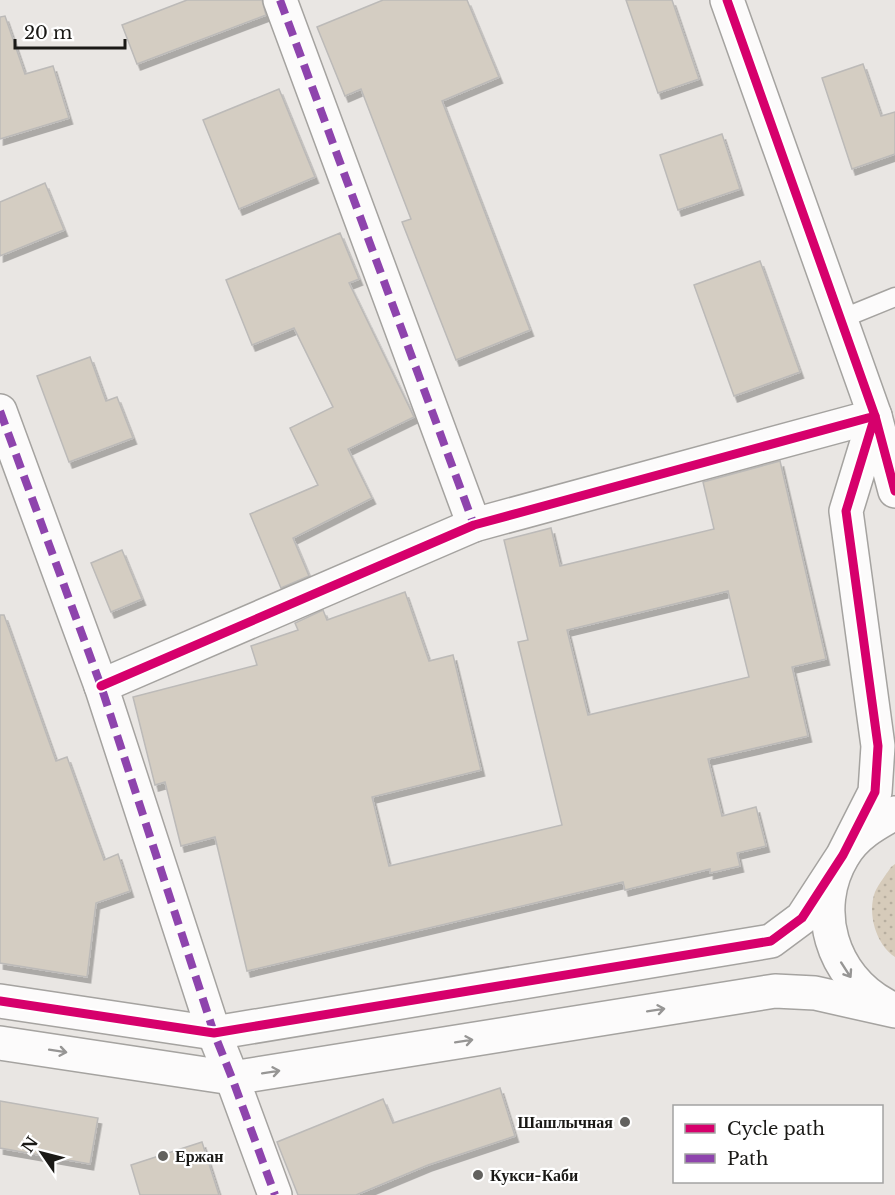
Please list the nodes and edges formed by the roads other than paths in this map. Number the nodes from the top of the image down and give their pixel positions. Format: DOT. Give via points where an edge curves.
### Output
graph roads {
  1 [pos="280,0"];
  2 [pos="727,0"];
  3 [pos="895,297"];
  4 [pos="841,319"];
  5 [pos="0,411"];
  6 [pos="875,416"];
  7 [pos="895,491"];
  8 [pos="474,525"];
  9 [pos="102,686"];
  10 [pos="895,813"];
  11 [pos="843,855"];
  12 [pos="0,1000"];
  13 [pos="895,1010"];
  14 [pos="214,1033"];
  15 [pos="0,1042"];
  16 [pos="232,1078"];
  17 [pos="275,1195"];
  1 -- 8 [label="street"];
  2 -- 4 [label="street"];
  3 -- 4 [label="lane"];
  4 -- 6 [label="street"];
  5 -- 9 [label="street"];
  6 -- 7 [label="street"];
  6 -- 8 [label="street"];
  6 -- 11 [label="street" via="846,511 878,746 875,792"];
  8 -- 9 [label="street"];
  9 -- 14 [label="street"];
  10 -- 11 [label="street" via="867,828"];
  11 -- 13 [label="street, one-way" via="831,884 827,916 833,946 848,975 870,997"];
  11 -- 14 [label="street" via="802,918 771,941"];
  12 -- 14 [label="street"];
  16 -- 13 [label="street, one-way" via="775,991 815,993"];
  14 -- 16 [label="street"];
  15 -- 16 [label="street, one-way"];
  16 -- 17 [label="street"];
}
